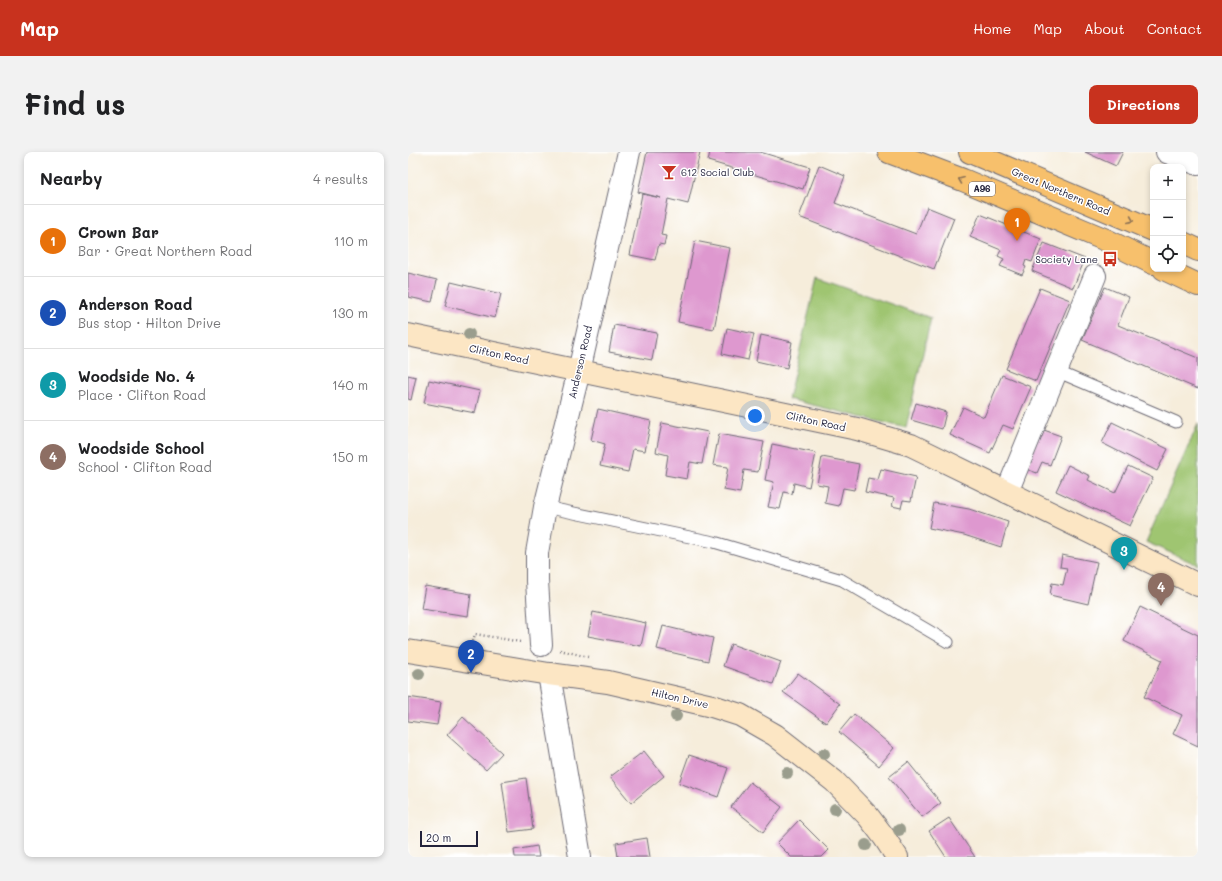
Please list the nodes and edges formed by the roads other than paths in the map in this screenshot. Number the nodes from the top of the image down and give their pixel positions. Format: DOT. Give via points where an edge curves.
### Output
graph roads {
  1 [pos="629,152"];
  2 [pos="889,152"];
  3 [pos="970,152"];
  4 [pos="1167,152"];
  5 [pos="1198,164"];
  6 [pos="1150,229"];
  7 [pos="1186,244"];
  8 [pos="1198,250"];
  9 [pos="1150,262"];
  10 [pos="1170,272"];
  11 [pos="1095,276"];
  12 [pos="1198,285"];
  13 [pos="408,335"];
  14 [pos="579,371"];
  15 [pos="1056,371"];
  16 [pos="1176,422"];
  17 [pos="1007,492"];
  18 [pos="545,507"];
  19 [pos="1198,585"];
  20 [pos="948,642"];
  21 [pos="541,645"];
  22 [pos="408,651"];
  23 [pos="549,674"];
  24 [pos="580,857"];
  25 [pos="897,857"];
  1 -- 14 [label="street, Anderson Road"];
  9 -- 2 [label="main road, A96, one-way" via="1106,240"];
  3 -- 6 [label="main road, Great Northern Road, one-way"];
  4 -- 5 [label="street"];
  7 -- 8 [label="main road"];
  10 -- 12 [label="main road"];
  11 -- 15 [label="street"];
  13 -- 14 [label="street, Clifton Road"];
  14 -- 17 [label="street, Clifton Road" via="857,429 911,444"];
  14 -- 18 [label="street, Anderson Road"];
  15 -- 16 [label="lane"];
  15 -- 17 [label="street"];
  17 -- 19 [label="street, Clifton Road"];
  18 -- 20 [label="lane" via="714,542 842,580"];
  18 -- 21 [label="street, Anderson Road" via="537,553"];
  22 -- 23 [label="street, Hilton Drive"];
  23 -- 24 [label="street"];
  23 -- 25 [label="street, Hilton Drive" via="608,682 740,714 775,735 834,781 868,816"];
}
